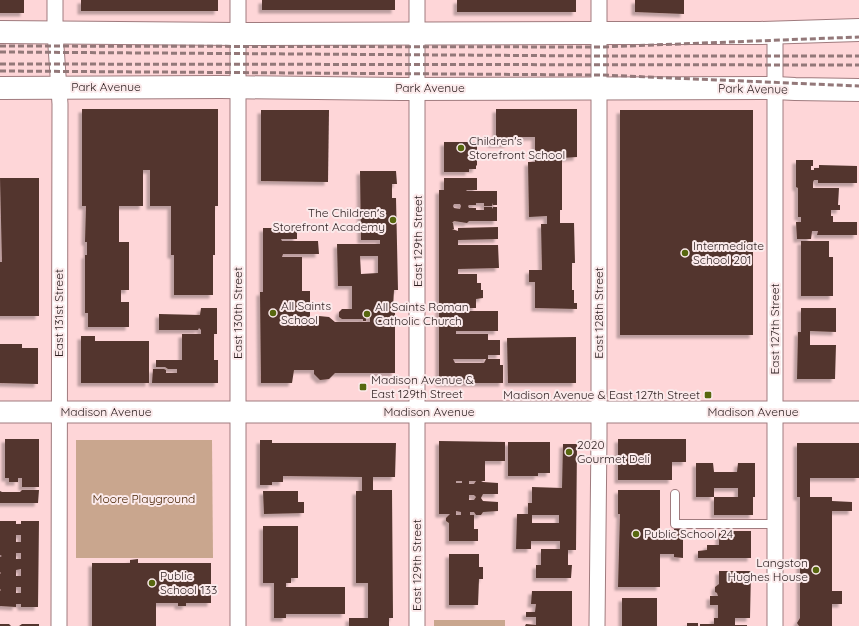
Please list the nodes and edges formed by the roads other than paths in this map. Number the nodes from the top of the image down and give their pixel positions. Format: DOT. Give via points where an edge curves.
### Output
graph roads {
  1 [pos="55,0"];
  2 [pos="238,0"];
  3 [pos="417,0"];
  4 [pos="599,0"];
  5 [pos="859,30"];
  6 [pos="0,32"];
  7 [pos="55,32"];
  8 [pos="775,32"];
  9 [pos="417,33"];
  10 [pos="599,33"];
  11 [pos="238,34"];
  12 [pos="238,87"];
  13 [pos="0,88"];
  14 [pos="59,88"];
  15 [pos="600,88"];
  16 [pos="775,88"];
  17 [pos="418,89"];
  18 [pos="859,90"];
  19 [pos="0,412"];
  20 [pos="59,412"];
  21 [pos="238,412"];
  22 [pos="417,412"];
  23 [pos="599,412"];
  24 [pos="776,412"];
  25 [pos="859,412"];
  26 [pos="675,494"];
  27 [pos="775,524"];
  28 [pos="60,626"];
  29 [pos="238,626"];
  30 [pos="417,626"];
  31 [pos="597,626"];
  32 [pos="775,626"];
  1 -- 7 [label="street, East 131st Street"];
  2 -- 11 [label="street, East 130th Street"];
  3 -- 9 [label="street, East 129th Street"];
  4 -- 10 [label="street, East 128th Street"];
  5 -- 8 [label="main road"];
  6 -- 7 [label="main road"];
  7 -- 11 [label="main road"];
  7 -- 14 [label="street, East 131st Street"];
  8 -- 10 [label="main road"];
  8 -- 16 [label="street, East 127th Street"];
  9 -- 10 [label="main road"];
  9 -- 11 [label="main road"];
  9 -- 17 [label="street, East 129th Street"];
  10 -- 15 [label="street, East 128th Street"];
  11 -- 12 [label="street, East 130th Street"];
  12 -- 14 [label="main road, Park Avenue"];
  12 -- 17 [label="main road, Park Avenue"];
  12 -- 21 [label="street, East 130th Street"];
  13 -- 14 [label="main road, Park Avenue"];
  14 -- 20 [label="street, East 131st Street"];
  15 -- 16 [label="main road, Park Avenue"];
  15 -- 17 [label="main road, Park Avenue"];
  15 -- 23 [label="street, East 128th Street"];
  16 -- 18 [label="main road, Park Avenue"];
  16 -- 24 [label="street, East 127th Street"];
  17 -- 22 [label="street, East 129th Street"];
  19 -- 20 [label="main road, Madison Avenue"];
  20 -- 21 [label="main road, Madison Avenue"];
  20 -- 28 [label="street, East 131st Street"];
  21 -- 22 [label="main road, Madison Avenue"];
  21 -- 29 [label="street, East 130th Street"];
  22 -- 23 [label="main road, Madison Avenue"];
  22 -- 30 [label="street, East 129th Street"];
  23 -- 24 [label="main road, Madison Avenue"];
  23 -- 31 [label="street, East 128th Street"];
  24 -- 25 [label="main road, Madison Avenue"];
  24 -- 27 [label="street, East 127th Street"];
  26 -- 27 [label="lane" via="675,524"];
  27 -- 32 [label="street, East 127th Street"];
}
